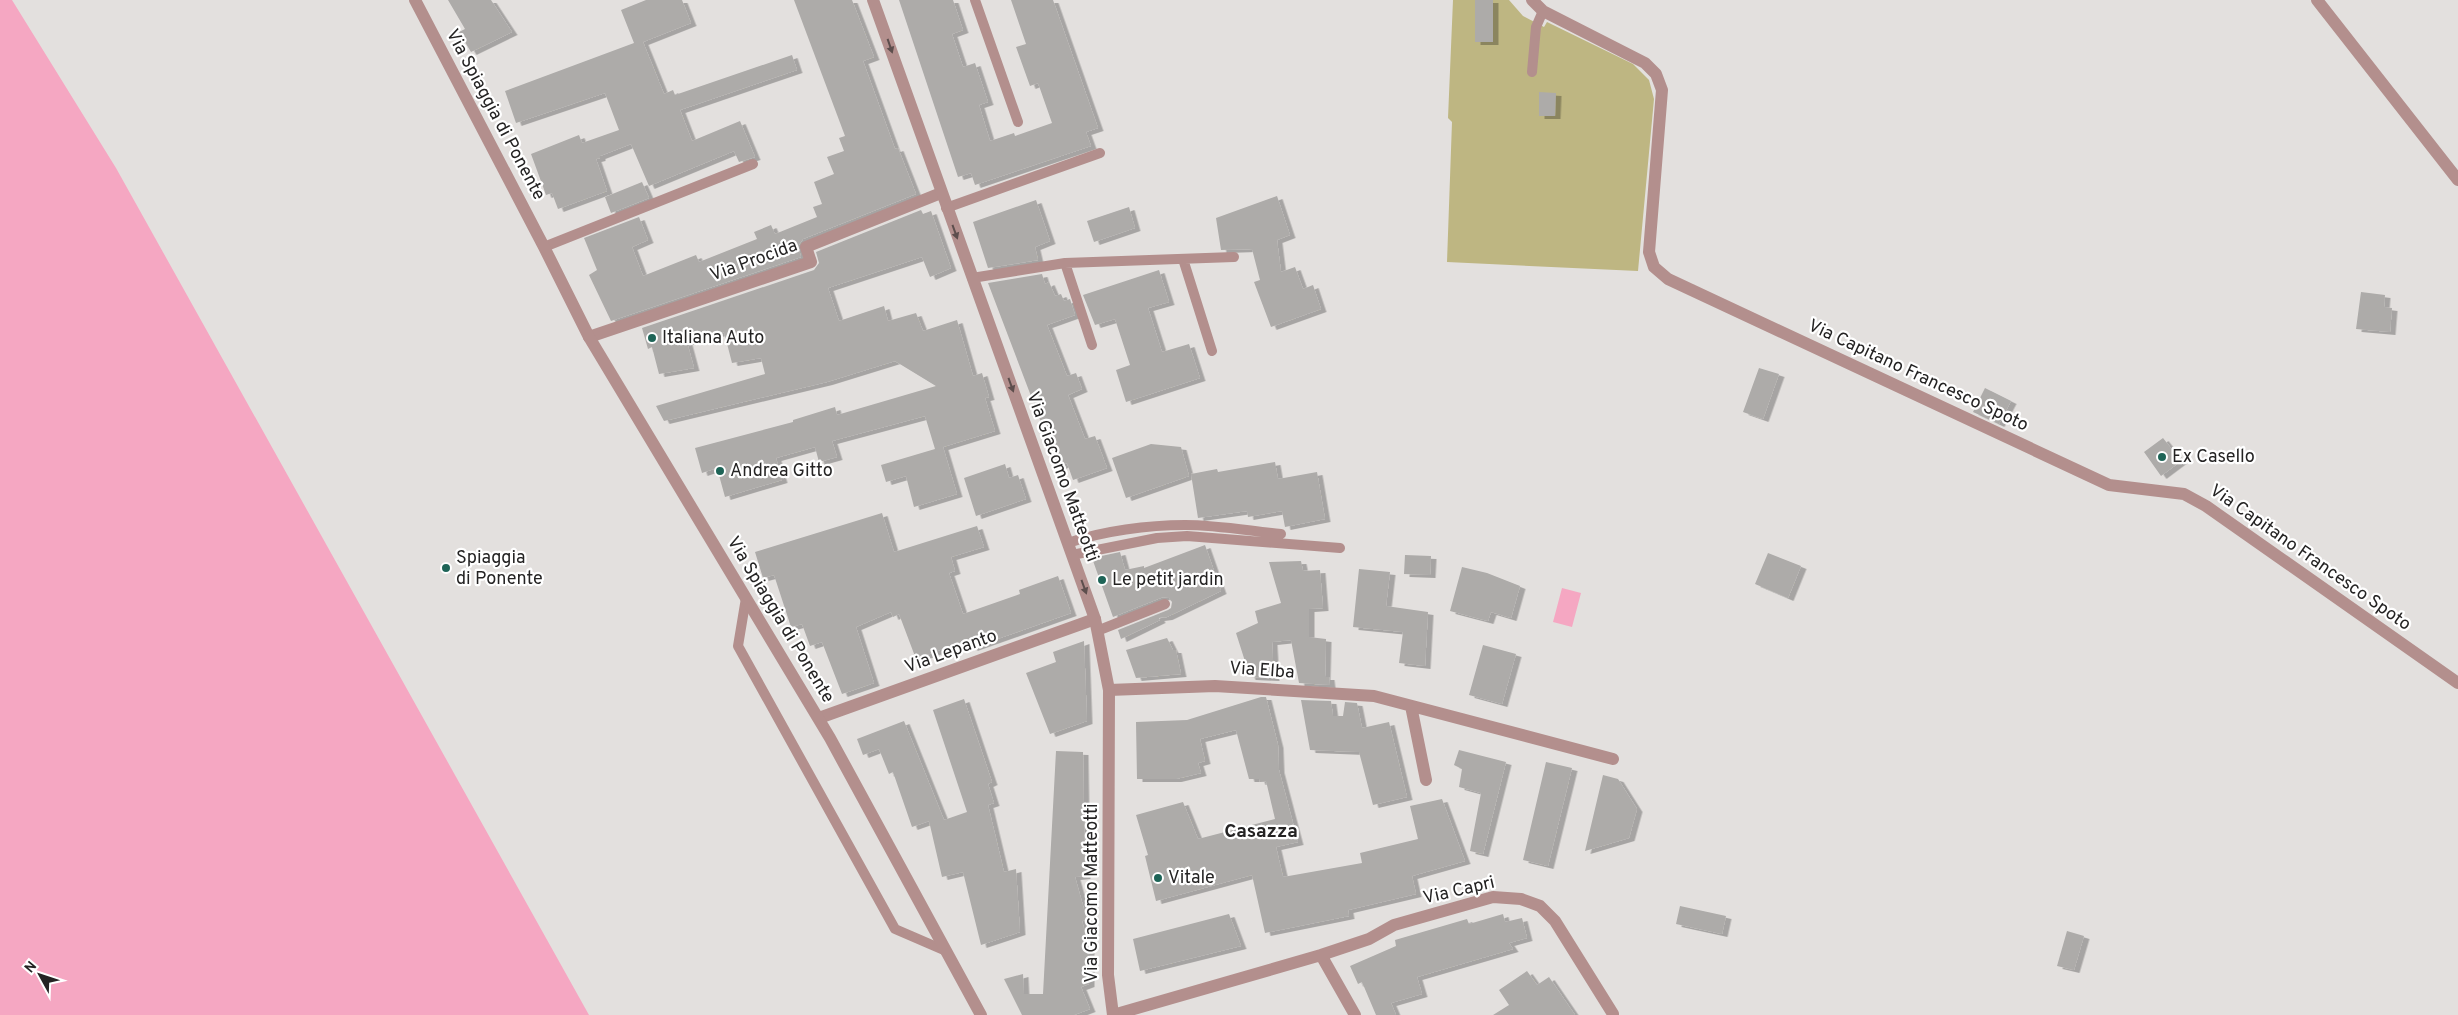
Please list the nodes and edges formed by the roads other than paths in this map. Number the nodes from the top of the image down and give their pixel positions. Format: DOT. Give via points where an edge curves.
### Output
graph roads {
  1 [pos="415,0"];
  2 [pos="873,0"];
  3 [pos="975,0"];
  4 [pos="1532,0"];
  5 [pos="2317,0"];
  6 [pos="1543,10"];
  7 [pos="1532,72"];
  8 [pos="1018,122"];
  9 [pos="1100,153"];
  10 [pos="753,164"];
  11 [pos="2458,180"];
  12 [pos="941,193"];
  13 [pos="946,208"];
  14 [pos="544,247"];
  15 [pos="1234,257"];
  16 [pos="1182,259"];
  17 [pos="1065,263"];
  18 [pos="972,278"];
  19 [pos="589,337"];
  20 [pos="1092,345"];
  21 [pos="1212,351"];
  22 [pos="1281,534"];
  23 [pos="1340,548"];
  24 [pos="1070,549"];
  25 [pos="746,598"];
  26 [pos="1165,604"];
  27 [pos="1096,625"];
  28 [pos="2458,682"];
  29 [pos="1109,690"];
  30 [pos="1411,706"];
  31 [pos="818,718"];
  32 [pos="1613,759"];
  33 [pos="1426,780"];
  34 [pos="946,951"];
  35 [pos="1321,955"];
  36 [pos="1613,1014"];
  37 [pos="981,1015"];
  38 [pos="1113,1015"];
  39 [pos="1355,1015"];
  1 -- 14 [label="street, Via Spiaggia di Ponente"];
  2 -- 12 [label="street, Via Giacomo Matteotti, one-way"];
  3 -- 8 [label="lane"];
  4 -- 6 [label="street, Via Capitano Francesco Spoto"];
  5 -- 11 [label="street"];
  6 -- 7 [label="lane" via="1536,27"];
  6 -- 28 [label="street, Via Capitano Francesco Spoto" via="1645,63 1656,74 1662,90 1649,252 1654,267 1668,279 2109,485 2184,494 2206,506"];
  9 -- 13 [label="lane"];
  10 -- 14 [label="lane"];
  12 -- 13 [label="street, Via Giacomo Matteotti"];
  12 -- 19 [label="street, Via Procida" via="806,247 811,262"];
  13 -- 18 [label="street, Via Giacomo Matteotti, one-way"];
  14 -- 19 [label="street, Via Spiaggia di Ponente"];
  15 -- 16 [label="lane"];
  16 -- 17 [label="lane"];
  16 -- 21 [label="lane"];
  17 -- 18 [label="lane"];
  17 -- 20 [label="lane"];
  18 -- 24 [label="street, Via Giacomo Matteotti, one-way"];
  19 -- 25 [label="street, Via Spiaggia di Ponente"];
  22 -- 24 [label="lane" via="1186,525 1094,536"];
  23 -- 24 [label="lane" via="1186,536"];
  24 -- 27 [label="street, Via Giacomo Matteotti, one-way"];
  25 -- 31 [label="street, Via Spiaggia di Ponente"];
  25 -- 34 [label="lane" via="738,646 895,929"];
  26 -- 27 [label="lane"];
  27 -- 29 [label="street, Via Giacomo Matteotti"];
  27 -- 31 [label="street, Via Lepanto"];
  29 -- 30 [label="street, Via Elba" via="1215,686 1374,696"];
  29 -- 38 [label="street, Via Giacomo Matteotti" via="1108,975"];
  30 -- 32 [label="street, Via Elba"];
  30 -- 33 [label="street"];
  31 -- 34 [label="street, Via Spiaggia di Ponente"];
  34 -- 37 [label="street, Via Spiaggia di Ponente"];
  35 -- 36 [label="street, Via Capri" via="1421,917 1493,897 1520,899 1540,906 1555,921"];
  35 -- 38 [label="street, Via Capri"];
  35 -- 39 [label="street"];
}
